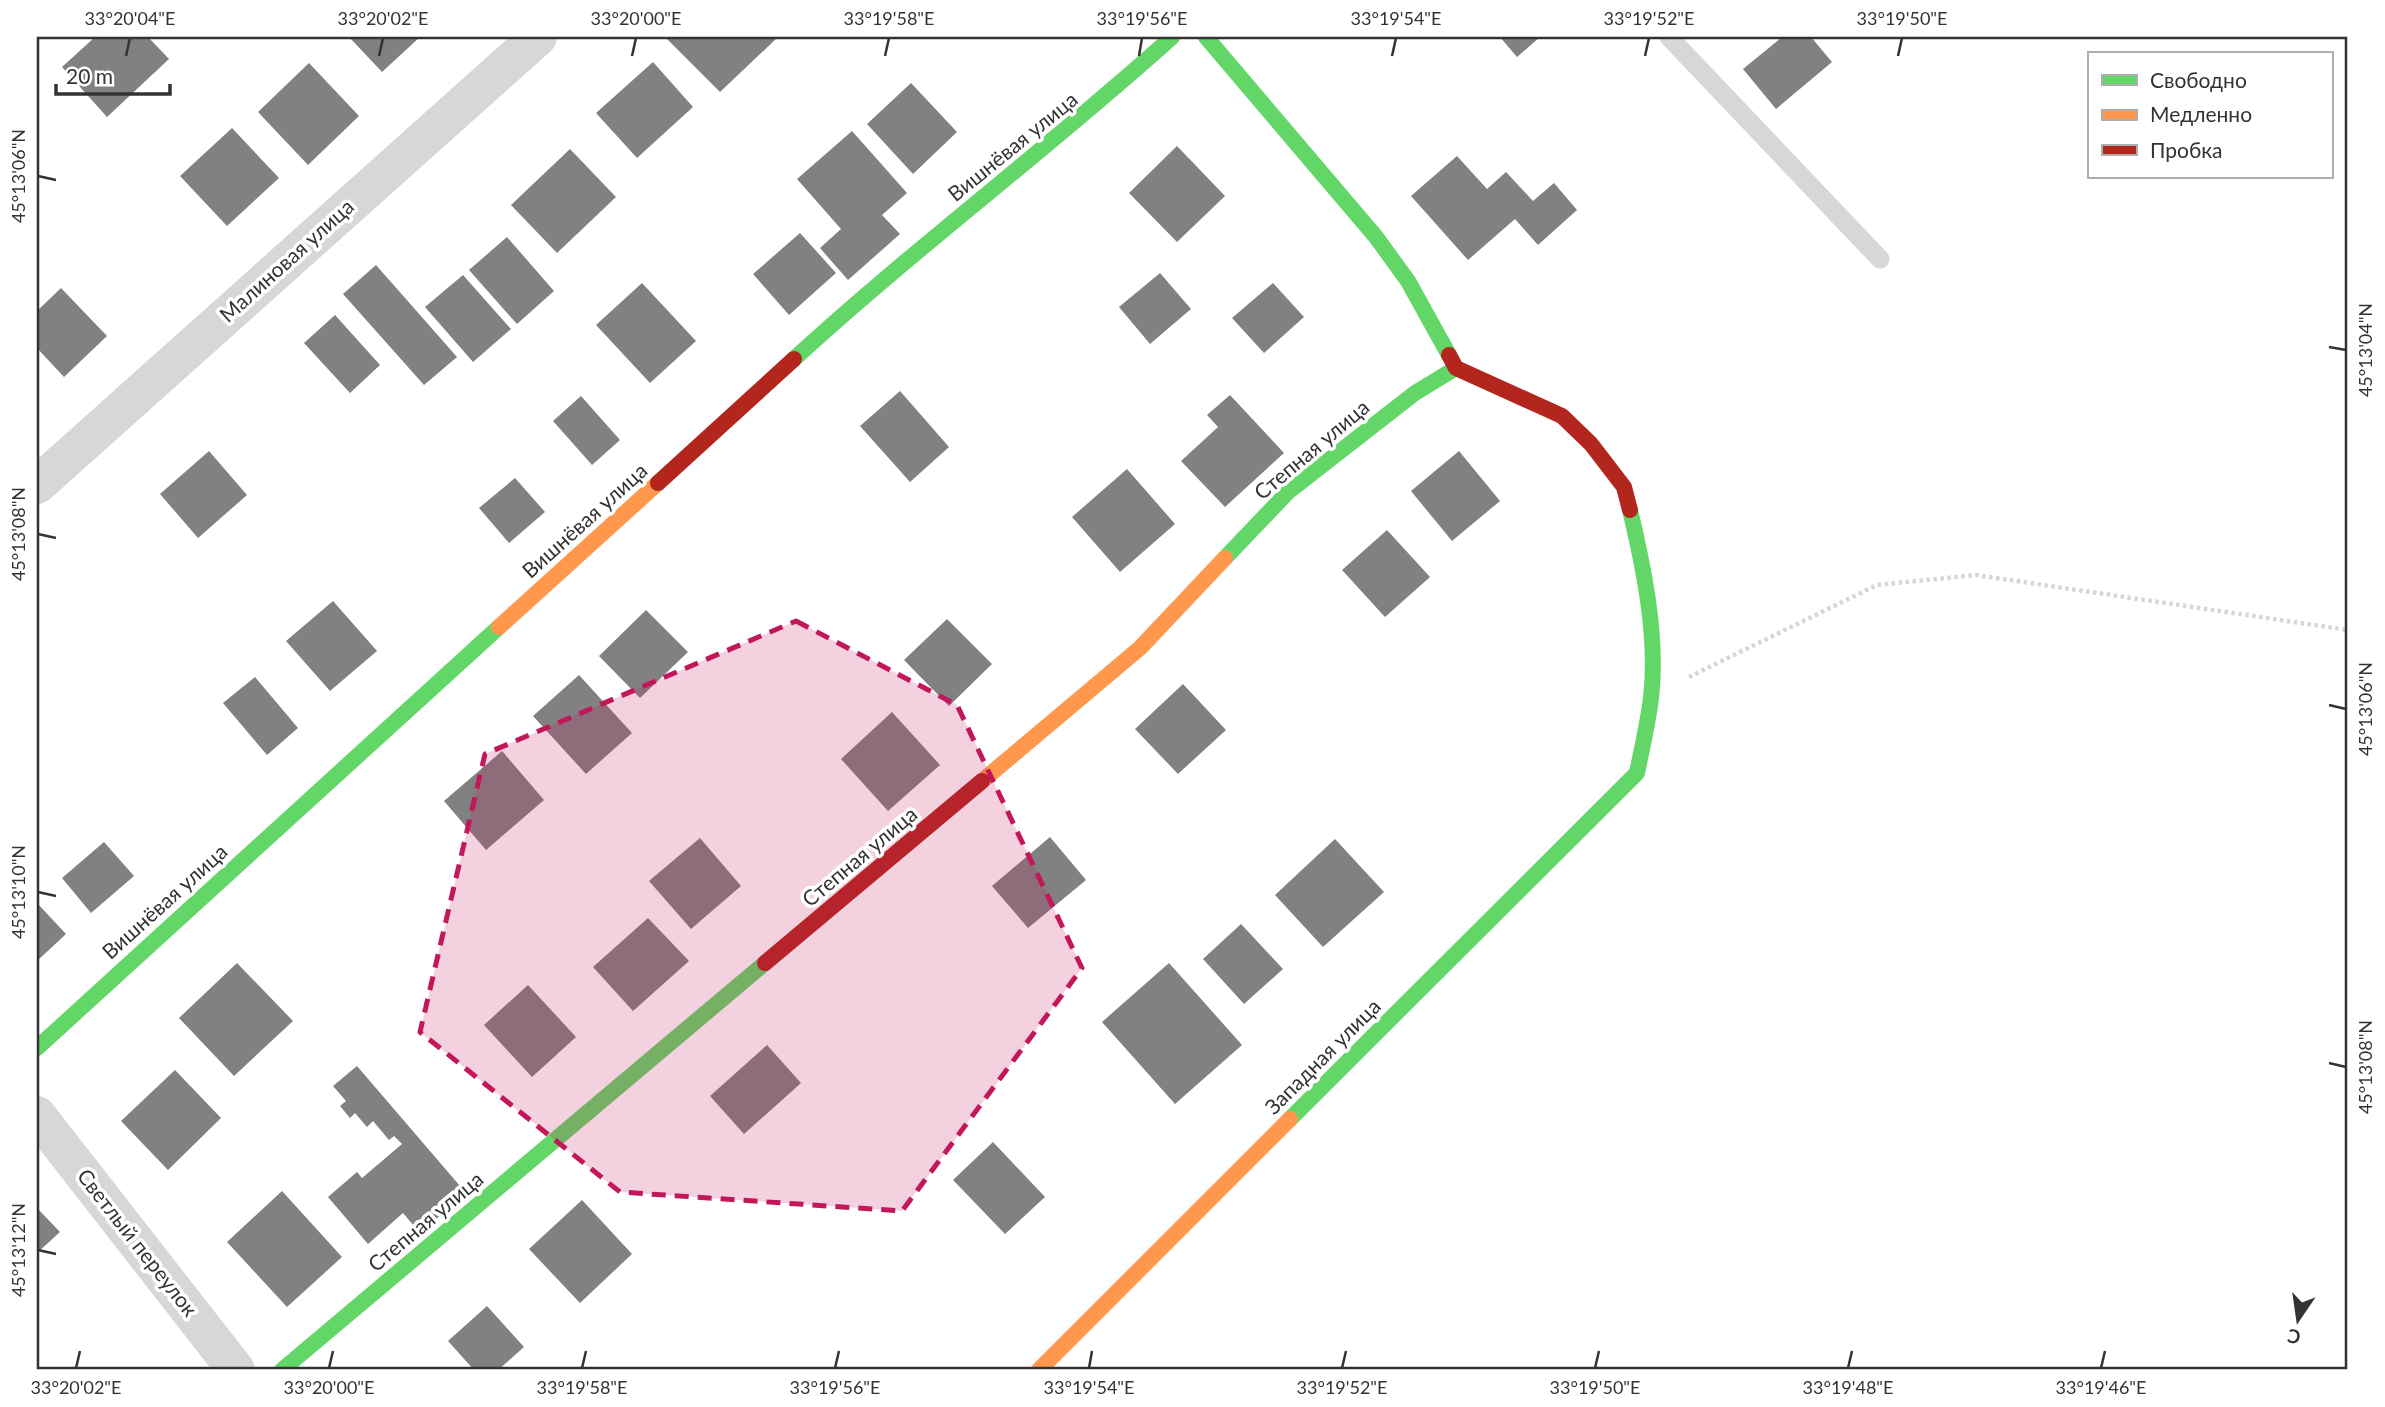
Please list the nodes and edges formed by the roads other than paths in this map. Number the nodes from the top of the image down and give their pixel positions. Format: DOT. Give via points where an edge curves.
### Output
graph roads {
  1 [pos="538,37"];
  2 [pos="1172,37"];
  3 [pos="1206,37"];
  4 [pos="1669,37"];
  5 [pos="1880,259"];
  6 [pos="1456,368"];
  7 [pos="37,485"];
  8 [pos="37,1048"];
  9 [pos="37,1115"];
  10 [pos="236,1370"];
  11 [pos="282,1370"];
  12 [pos="1039,1370"];
  1 -- 7 [label="street, Малиновая улица"];
  2 -- 8 [label="street, Вишнёвая улица" via="1095,107 841,316"];
  3 -- 6 [label="street" via="1376,237 1408,281"];
  4 -- 5 [label="lane"];
  6 -- 11 [label="street, Степная улица" via="1415,393 1288,492 1140,648"];
  6 -- 12 [label="street, Западная улица" via="1562,416 1624,487 1648,616 1651,696 1637,774"];
  9 -- 10 [label="street, Светлый переулок"];
}
